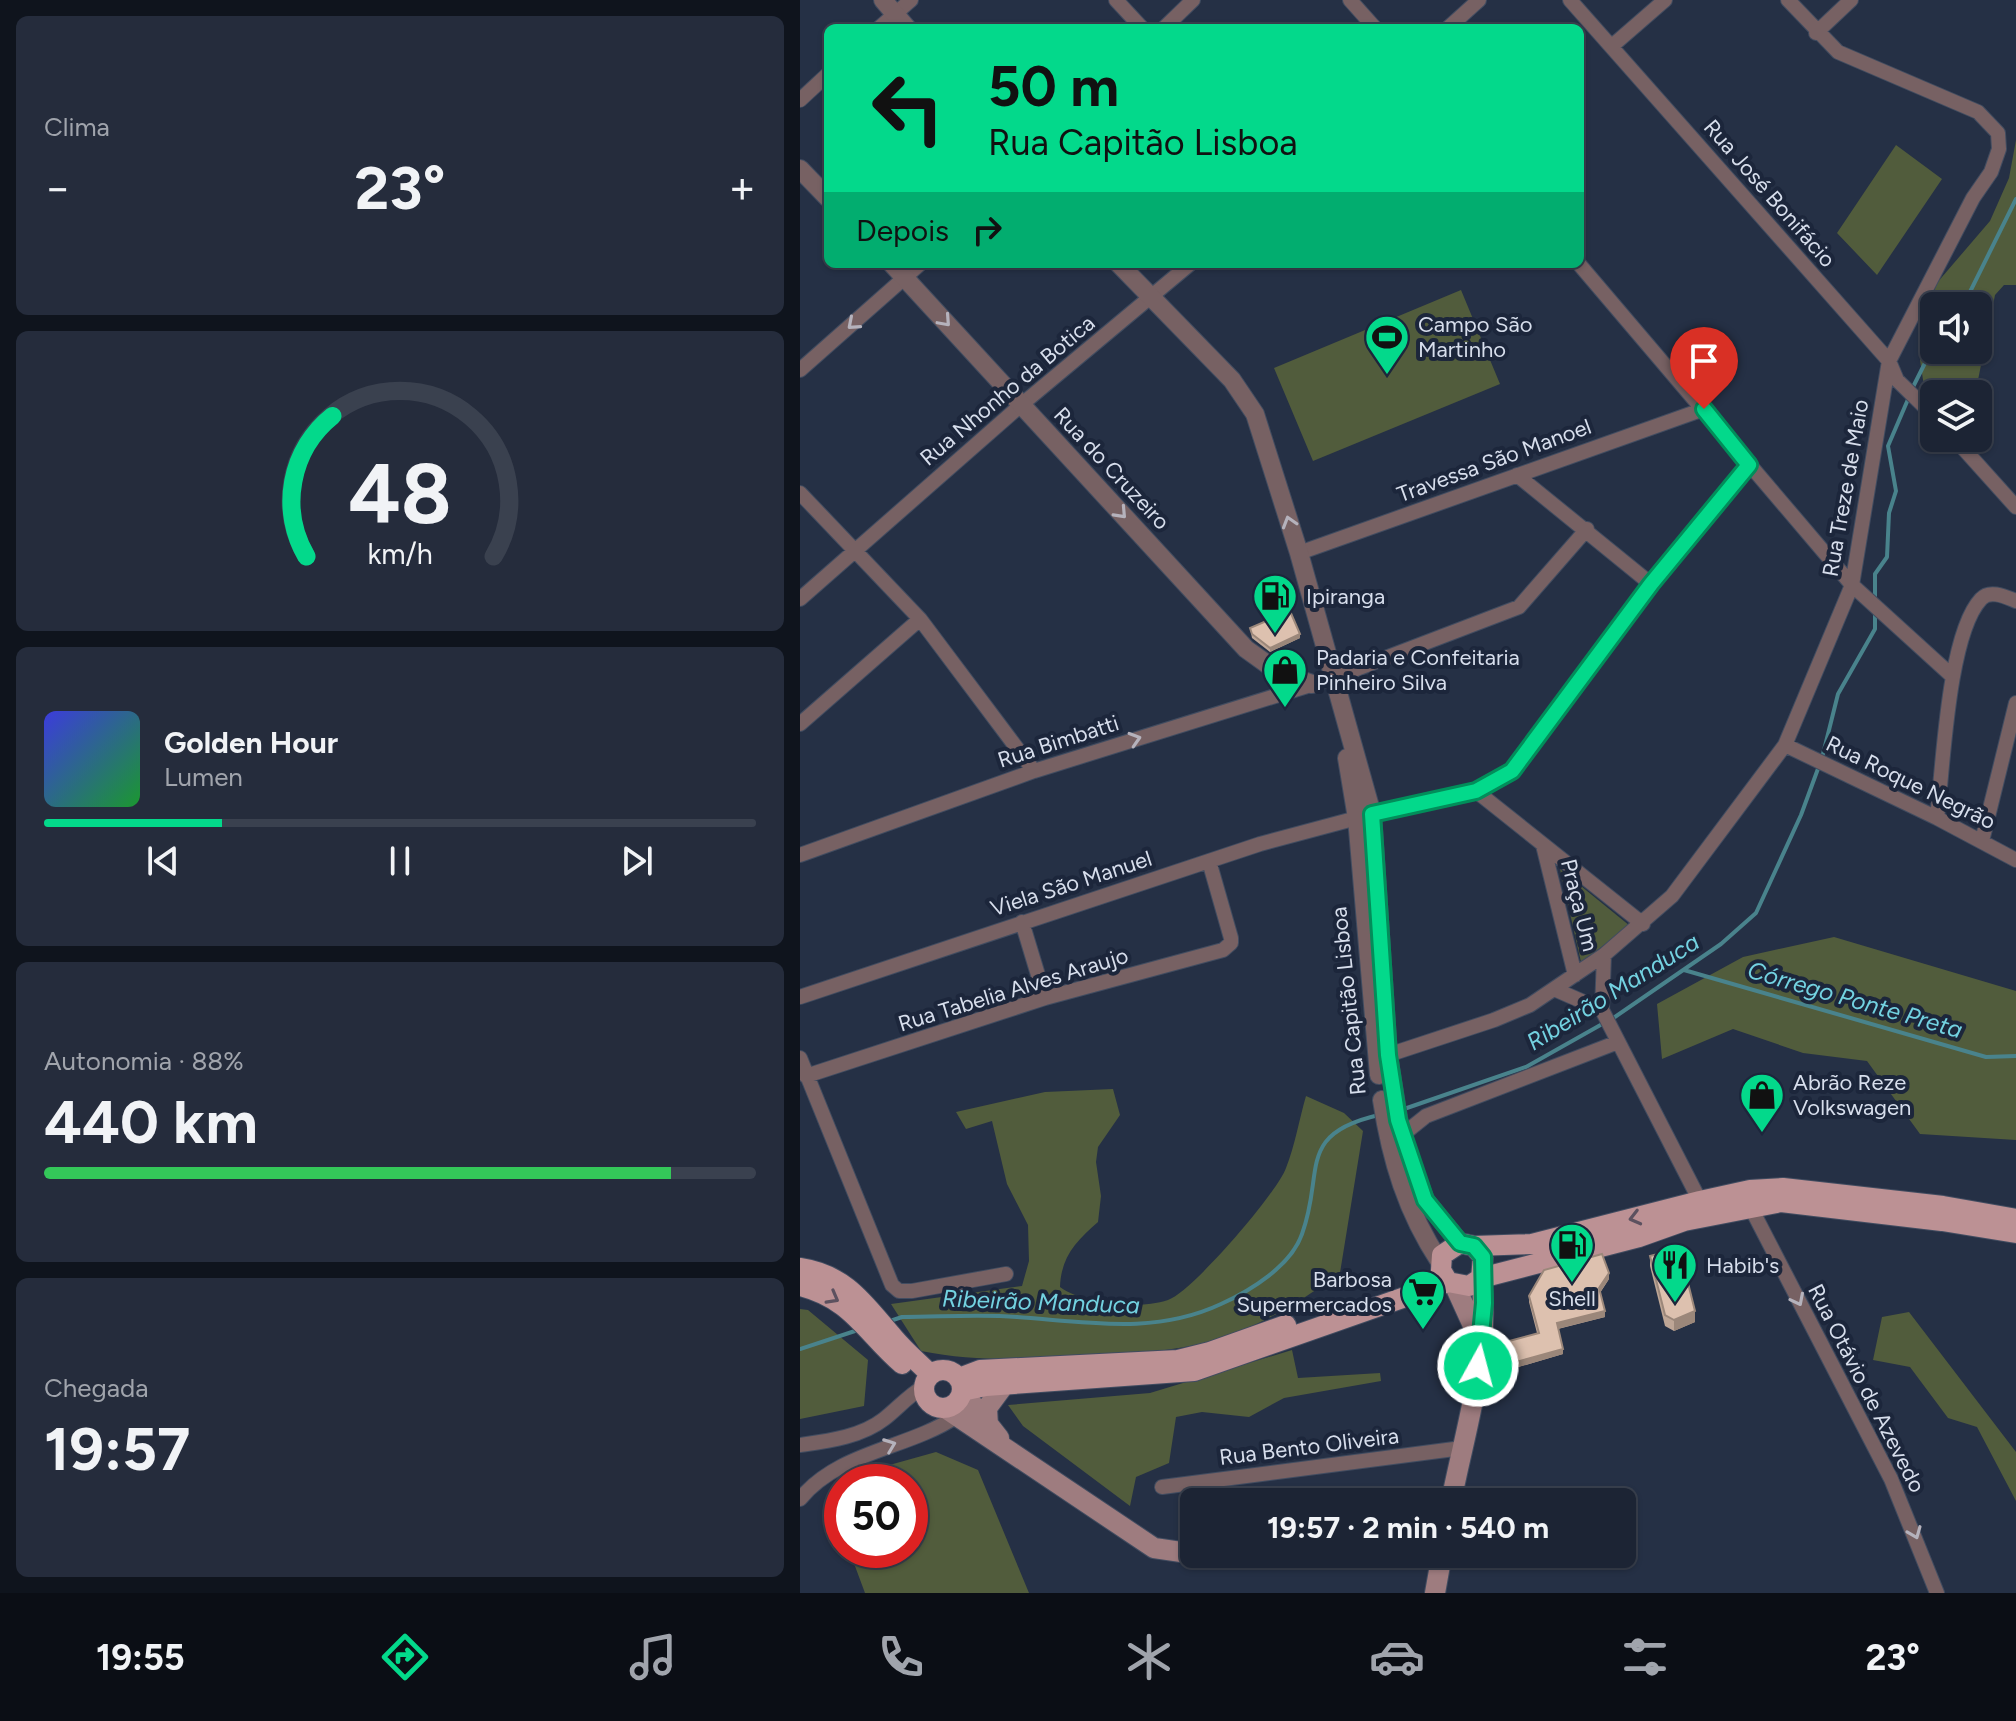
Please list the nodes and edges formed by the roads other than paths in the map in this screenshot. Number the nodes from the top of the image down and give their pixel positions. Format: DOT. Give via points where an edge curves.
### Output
graph roads {
  1 [pos="911,0"];
  2 [pos="1116,0"];
  3 [pos="1193,0"];
  4 [pos="1350,0"];
  5 [pos="1479,0"];
  6 [pos="1570,0"];
  7 [pos="1665,0"];
  8 [pos="1788,0"];
  9 [pos="1851,0"];
  10 [pos="895,14"];
  11 [pos="1138,24"];
  12 [pos="1168,24"];
  13 [pos="1371,24"];
  14 [pos="1452,24"];
  15 [pos="1816,33"];
  16 [pos="1612,46"];
  17 [pos="824,78"];
  18 [pos="800,100"];
  19 [pos="800,169"];
  20 [pos="824,194"];
  21 [pos="896,268"];
  22 [pos="916,268"];
  23 [pos="1123,268"];
  24 [pos="1185,268"];
  25 [pos="1582,268"];
  26 [pos="906,278"];
  27 [pos="1151,298"];
  28 [pos="1889,361"];
  29 [pos="800,370"];
  30 [pos="1920,402"];
  31 [pos="1021,405"];
  32 [pos="1704,409"];
  33 [pos="1967,452"];
  34 [pos="1749,465"];
  35 [pos="1517,475"];
  36 [pos="800,493"];
  37 [pos="2016,507"];
  38 [pos="1587,529"];
  39 [pos="854,550"];
  40 [pos="1299,553"];
  41 [pos="1651,584"];
  42 [pos="1852,585"];
  43 [pos="800,599"];
  44 [pos="2016,601"];
  45 [pos="920,619"];
  46 [pos="1951,675"];
  47 [pos="1333,678"];
  48 [pos="1312,684"];
  49 [pos="2016,703"];
  50 [pos="800,724"];
  51 [pos="1785,745"];
  52 [pos="1034,771"];
  53 [pos="1476,791"];
  54 [pos="1364,816"];
  55 [pos="1937,818"];
  56 [pos="1982,841"];
  57 [pos="1543,845"];
  58 [pos="800,855"];
  59 [pos="2016,860"];
  60 [pos="1209,861"];
  61 [pos="1022,922"];
  62 [pos="1643,924"];
  63 [pos="1604,955"];
  64 [pos="1575,975"];
  65 [pos="1554,989"];
  66 [pos="800,997"];
  67 [pos="1045,998"];
  68 [pos="1603,1012"];
  69 [pos="1615,1036"];
  70 [pos="1388,1055"];
  71 [pos="800,1058"];
  72 [pos="806,1076"];
  73 [pos="1387,1090"];
  74 [pos="1395,1126"];
  75 [pos="1700,1201"];
  76 [pos="1750,1206"];
  77 [pos="2016,1219"];
  78 [pos="2016,1233"];
  79 [pos="1467,1245"];
  80 [pos="800,1268"];
  81 [pos="1006,1274"];
  82 [pos="1446,1275"];
  83 [pos="1481,1278"];
  84 [pos="800,1286"];
  85 [pos="869,1317"];
  86 [pos="1481,1345"];
  87 [pos="926,1381"];
  88 [pos="961,1385"];
  89 [pos="1004,1385"];
  90 [pos="951,1412"];
  91 [pos="988,1425"];
  92 [pos="800,1445"];
  93 [pos="1462,1448"];
  94 [pos="1012,1454"];
  95 [pos="1162,1487"];
  96 [pos="1454,1488"];
  97 [pos="800,1499"];
  98 [pos="1180,1552"];
  99 [pos="1439,1568"];
  100 [pos="1435,1593"];
  101 [pos="1937,1593"];
  1 -- 10 [label="street"];
  2 -- 11 [label="street"];
  3 -- 12 [label="street"];
  4 -- 13 [label="street"];
  5 -- 14 [label="street"];
  6 -- 16 [label="street, Rua José Bonifácio"];
  7 -- 16 [label="street"];
  8 -- 15 [label="street, Rua Treze de Maio"];
  9 -- 15 [label="street"];
  15 -- 28 [label="street, Rua Treze de Maio" via="1838,52 1978,112 1998,133 1991,172"];
  16 -- 28 [label="street, Rua José Bonifácio"];
  17 -- 18 [label="street"];
  19 -- 20 [label="street"];
  21 -- 26 [label="street, Rua do Cruzeiro"];
  22 -- 26 [label="street"];
  23 -- 27 [label="street, Rua Capitão Lisboa"];
  24 -- 27 [label="street, Rua Nhonho da Botica"];
  25 -- 32 [label="street"];
  26 -- 29 [label="street, one-way"];
  26 -- 31 [label="street, Rua do Cruzeiro, one-way"];
  27 -- 31 [label="street, Rua Nhonho da Botica"];
  40 -- 27 [label="street, Rua Capitão Lisboa, one-way" via="1255,414 1232,380"];
  28 -- 30 [label="street, Rua José Bonifácio" via="1897,380"];
  28 -- 42 [label="street, Rua Treze de Maio"];
  31 -- 39 [label="street, Rua Nhonho da Botica"];
  31 -- 48 [label="street, Rua do Cruzeiro, one-way" via="1246,649 1278,672"];
  32 -- 34 [label="street"];
  32 -- 35 [label="street, Travessa São Manoel"];
  33 -- 37 [label="street"];
  34 -- 41 [label="street, Viela São Manuel"];
  34 -- 42 [label="street"];
  35 -- 38 [label="street"];
  35 -- 40 [label="street, Travessa São Manoel"];
  36 -- 39 [label="street"];
  38 -- 41 [label="street"];
  38 -- 47 [label="street, Rua Bimbatti" via="1519,607"];
  39 -- 43 [label="street, Rua Nhonho da Botica"];
  39 -- 45 [label="street"];
  40 -- 47 [label="street, Rua Capitão Lisboa"];
  41 -- 53 [label="street, Viela São Manuel" via="1512,771"];
  42 -- 46 [label="street"];
  42 -- 51 [label="street, Rua Treze de Maio"];
  44 -- 46 [label="street" via="1982,597"];
  45 -- 50 [label="street"];
  45 -- 52 [label="street"];
  46 -- 55 [label="street"];
  47 -- 48 [label="street, Rua Bimbatti"];
  47 -- 54 [label="street, Rua Capitão Lisboa"];
  52 -- 48 [label="street, Rua Bimbatti, one-way"];
  49 -- 56 [label="street"];
  51 -- 55 [label="street, Rua Roque Negrão"];
  51 -- 62 [label="street, Rua Treze de Maio" via="1715,844"];
  52 -- 58 [label="street, Rua Bimbatti"];
  53 -- 54 [label="street, Viela São Manuel"];
  53 -- 57 [label="street"];
  54 -- 60 [label="street, Viela São Manuel"];
  54 -- 70 [label="street, Rua Capitão Lisboa"];
  54 -- 73 [label="street, Rua Capitão Lisboa"];
  55 -- 56 [label="street, Rua Roque Negrão"];
  56 -- 59 [label="street, Rua Roque Negrão"];
  57 -- 62 [label="street"];
  57 -- 64 [label="street, Praça Um"];
  60 -- 61 [label="street, Viela São Manuel"];
  60 -- 67 [label="street, Rua Tabelia Alves Araujo" via="1231,943"];
  61 -- 66 [label="street, Viela São Manuel"];
  61 -- 67 [label="street"];
  62 -- 63 [label="street, Rua Treze de Maio"];
  63 -- 64 [label="street, Rua Treze de Maio"];
  63 -- 68 [label="street"];
  64 -- 65 [label="street, Rua Treze de Maio"];
  65 -- 68 [label="street"];
  65 -- 70 [label="street, Rua Treze de Maio" via="1494,1020"];
  67 -- 72 [label="street, Rua Tabelia Alves Araujo"];
  68 -- 69 [label="street"];
  69 -- 74 [label="street"];
  69 -- 75 [label="street"];
  70 -- 73 [label="street, Rua Capitão Lisboa"];
  71 -- 72 [label="street"];
  72 -- 81 [label="street" via="892,1285 912,1291"];
  73 -- 74 [label="street, Rua Capitão Lisboa"];
  74 -- 79 [label="street, Rua Capitão Lisboa" via="1425,1200"];
  74 -- 82 [label="street, Rua Capitão Lisboa" via="1388,1146 1401,1184"];
  75 -- 77 [label="main road" via="1750,1190 1804,1189"];
  75 -- 79 [label="main road, one-way" via="1532,1244"];
  76 -- 78 [label="main road" via="1810,1204"];
  76 -- 83 [label="main road"];
  76 -- 101 [label="street, Rua Otávio de Azevedo, one-way" via="1891,1479"];
  79 -- 82 [label="main road" via="1447,1249"];
  79 -- 83 [label="main road" via="1483,1257"];
  80 -- 85 [label="main road" via="835,1277 858,1293"];
  82 -- 83 [label="main road" via="1469,1286"];
  82 -- 86 [label="main road"];
  82 -- 88 [label="main road" via="1199,1355 1141,1364 980,1370"];
  82 -- 89 [label="main road" via="1194,1371"];
  83 -- 86 [label="main road"];
  84 -- 85 [label="main road, one-way"];
  85 -- 87 [label="main road"];
  86 -- 93 [label="main road"];
  87 -- 88 [label="main road" via="946,1370"];
  87 -- 90 [label="main road" via="929,1403"];
  87 -- 92 [label="street" via="884,1419 859,1432"];
  88 -- 89 [label="main road"];
  88 -- 90 [label="main road"];
  88 -- 91 [label="main road"];
  89 -- 91 [label="main road" via="987,1408"];
  90 -- 94 [label="main road"];
  97 -- 90 [label="street, one-way" via="809,1488 871,1452 945,1424"];
  91 -- 94 [label="main road"];
  93 -- 95 [label="street, Rua Bento Oliveira"];
  93 -- 96 [label="main road"];
  94 -- 98 [label="main road" via="1154,1548"];
  99 -- 100 [label="main road"];
}
